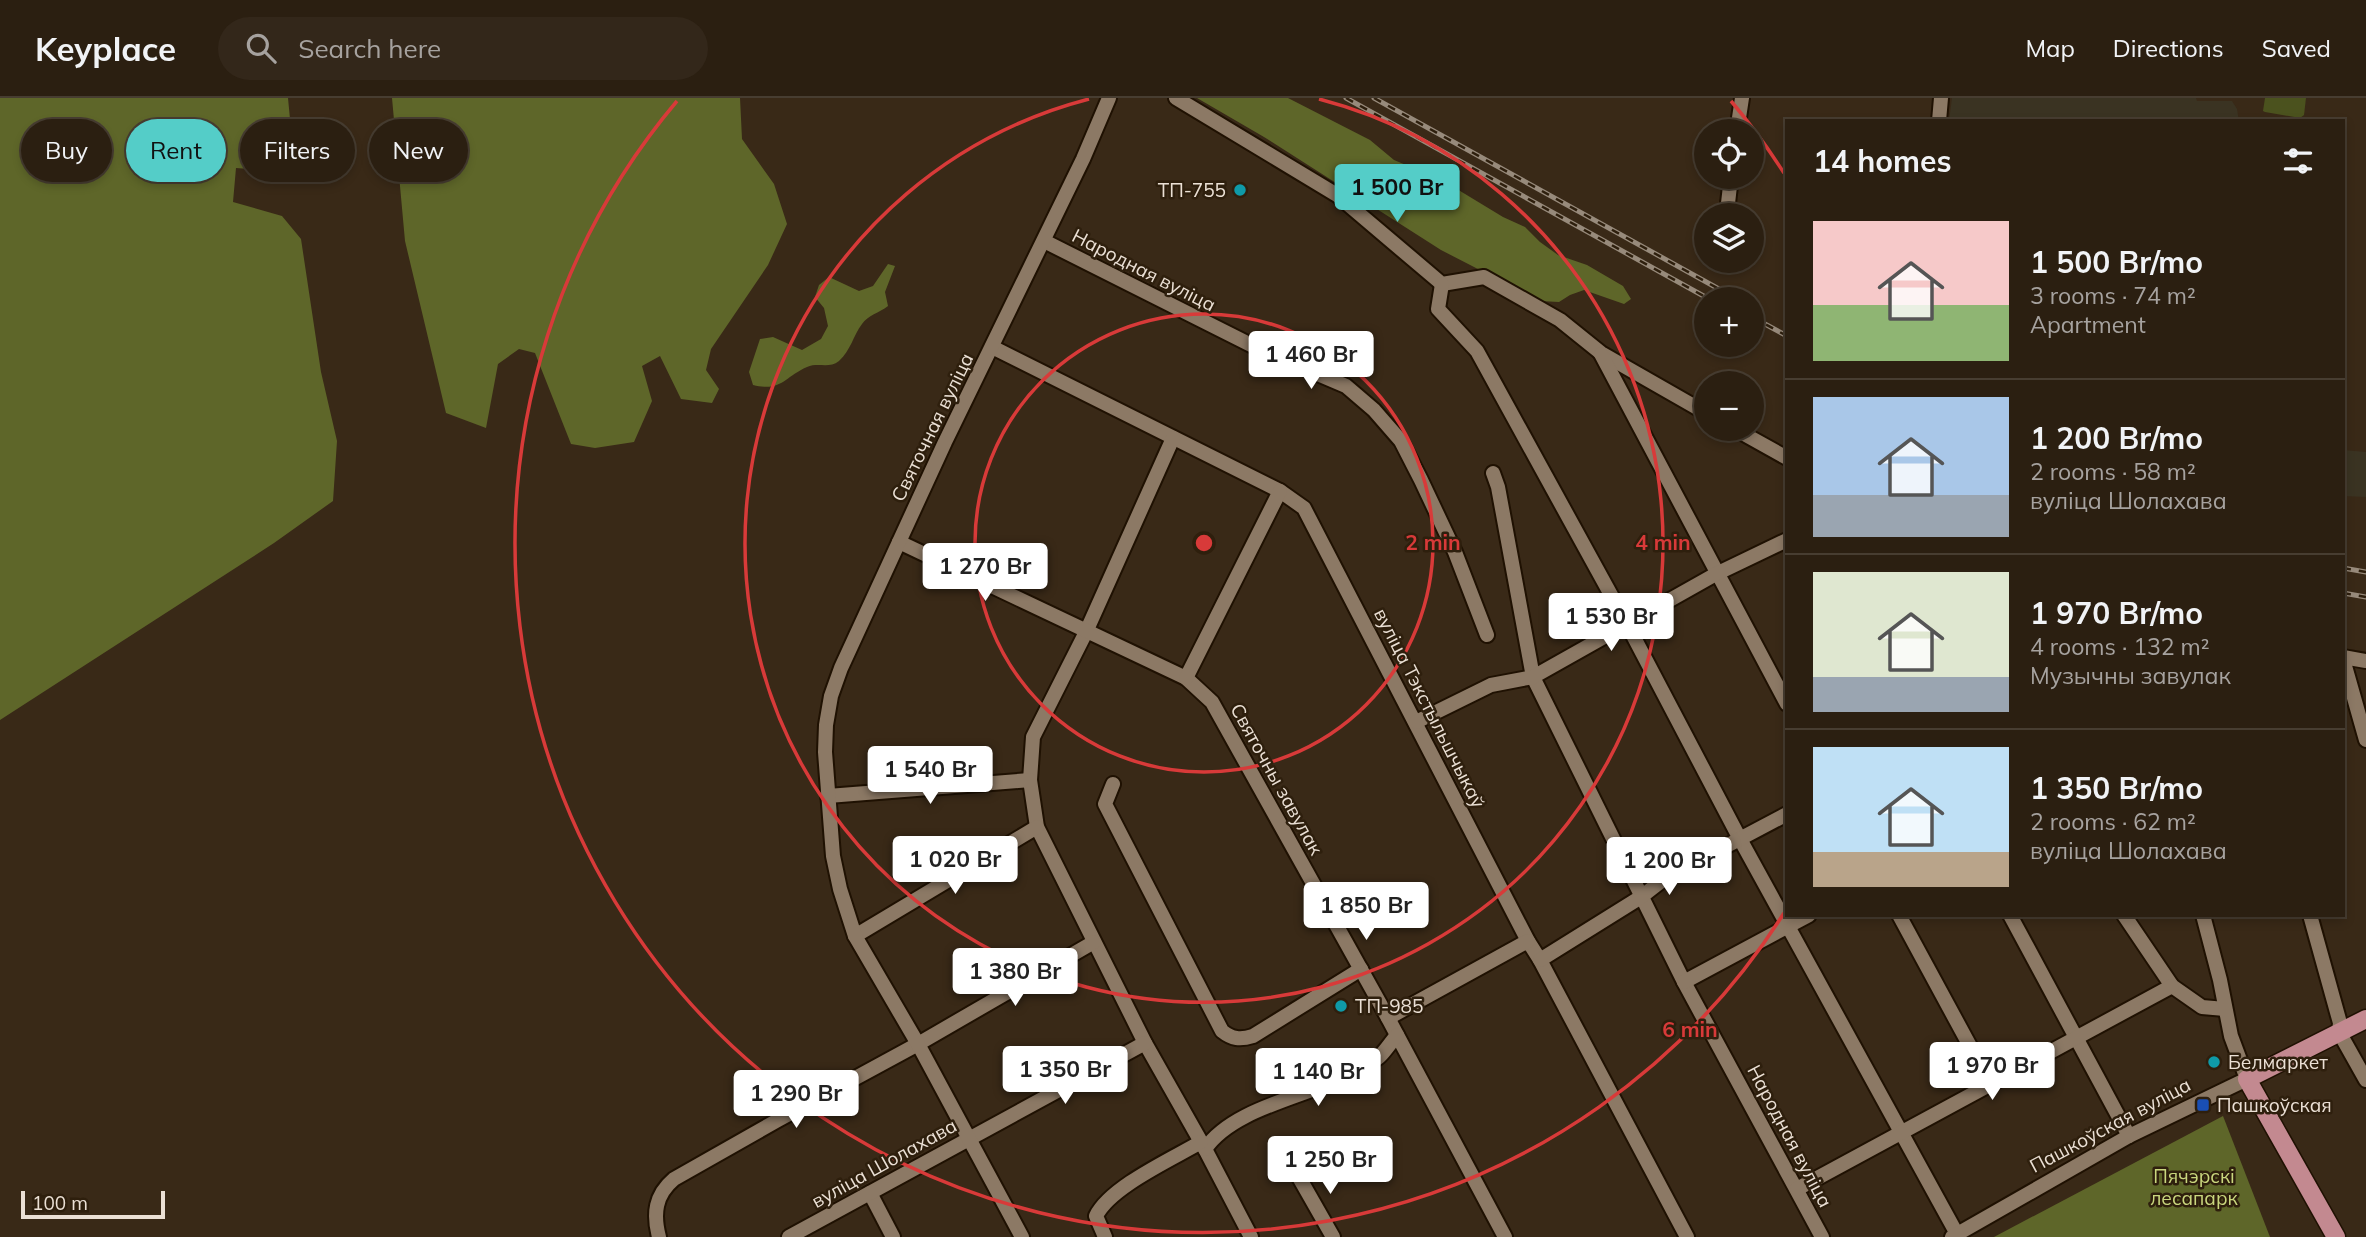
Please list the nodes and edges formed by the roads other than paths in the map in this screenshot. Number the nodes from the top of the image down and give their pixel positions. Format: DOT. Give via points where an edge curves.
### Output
graph roads {
  1 [pos="1109,98"];
  2 [pos="1176,98"];
  3 [pos="1742,98"];
  4 [pos="1925,98"];
  5 [pos="1941,99"];
  6 [pos="1739,119"];
  7 [pos="1939,119"];
  8 [pos="1044,241"];
  9 [pos="1442,284"];
  10 [pos="992,347"];
  11 [pos="1601,353"];
  12 [pos="1694,406"];
  13 [pos="1173,438"];
  14 [pos="1757,441"];
  15 [pos="1785,457"];
  16 [pos="1493,473"];
  17 [pos="1280,491"];
  18 [pos="1785,541"];
  19 [pos="899,542"];
  20 [pos="1717,574"];
  21 [pos="1626,624"];
  22 [pos="1086,632"];
  23 [pos="1487,635"];
  24 [pos="2345,658"];
  25 [pos="2366,661"];
  26 [pos="2345,665"];
  27 [pos="1533,677"];
  28 [pos="1186,678"];
  29 [pos="1785,700"];
  30 [pos="1416,722"];
  31 [pos="2366,740"];
  32 [pos="1030,780"];
  33 [pos="1113,784"];
  34 [pos="828,796"];
  35 [pos="1785,815"];
  36 [pos="1037,827"];
  37 [pos="1740,839"];
  38 [pos="1641,897"];
  39 [pos="1806,917"];
  40 [pos="1900,917"];
  41 [pos="2011,917"];
  42 [pos="2125,917"];
  43 [pos="2203,917"];
  44 [pos="2311,917"];
  45 [pos="1788,926"];
  46 [pos="855,936"];
  47 [pos="1528,941"];
  48 [pos="1094,942"];
  49 [pos="1541,960"];
  50 [pos="1361,969"];
  51 [pos="1684,982"];
  52 [pos="2172,986"];
  53 [pos="2225,1009"];
  54 [pos="1388,1018"];
  55 [pos="2366,1019"];
  56 [pos="2339,1032"];
  57 [pos="1397,1035"];
  58 [pos="2077,1037"];
  59 [pos="1145,1043"];
  60 [pos="918,1044"];
  61 [pos="2247,1079"];
  62 [pos="2366,1080"];
  63 [pos="1990,1083"];
  64 [pos="1900,1133"];
  65 [pos="2129,1136"];
  66 [pos="968,1138"];
  67 [pos="1203,1146"];
  68 [pos="1296,1171"];
  69 [pos="1797,1189"];
  70 [pos="870,1193"];
  71 [pos="1954,1236"];
  72 [pos="659,1237"];
  73 [pos="789,1237"];
  74 [pos="893,1237"];
  75 [pos="1022,1237"];
  76 [pos="1105,1237"];
  77 [pos="1251,1237"];
  78 [pos="1333,1237"];
  79 [pos="1505,1237"];
  80 [pos="1687,1237"];
  81 [pos="1822,1237"];
  82 [pos="2336,1237"];
  1 -- 8 [label="street, Святочная вуліца"];
  2 -- 9 [label="street" via="1337,195"];
  3 -- 6 [label="street"];
  4 -- 5 [label="street"];
  5 -- 7 [label="street"];
  8 -- 10 [label="street, Святочная вуліца"];
  8 -- 23 [label="street, Народная вуліца" via="1259,349 1346,386 1374,410 1401,441 1421,480"];
  9 -- 11 [label="street" via="1484,277 1560,320"];
  9 -- 21 [label="street" via="1438,309 1477,351"];
  10 -- 13 [label="street, вуліца Тэкстыльшчыкаў"];
  10 -- 19 [label="street, Святочная вуліца"];
  11 -- 12 [label="street"];
  11 -- 20 [label="street"];
  13 -- 17 [label="street, вуліца Тэкстыльшчыкаў"];
  13 -- 22 [label="street"];
  14 -- 15 [label="street"];
  16 -- 27 [label="street, Народная вуліца"];
  17 -- 28 [label="street"];
  17 -- 30 [label="street, вуліца Тэкстыльшчыкаў" via="1304,509"];
  18 -- 20 [label="street"];
  19 -- 22 [label="street, Святочны завулак"];
  19 -- 34 [label="street, Святочная вуліца" via="831,696 825,738"];
  20 -- 21 [label="street"];
  20 -- 29 [label="street"];
  21 -- 27 [label="street"];
  21 -- 37 [label="street"];
  22 -- 28 [label="street, Святочны завулак"];
  22 -- 32 [label="street" via="1033,737"];
  24 -- 25 [label="street"];
  26 -- 31 [label="street"];
  27 -- 30 [label="street" via="1491,685"];
  27 -- 38 [label="street, Народная вуліца"];
  28 -- 50 [label="street, Святочны завулак" via="1212,702"];
  30 -- 47 [label="street, вуліца Тэкстыльшчыкаў"];
  32 -- 34 [label="street"];
  32 -- 36 [label="street"];
  33 -- 50 [label="street" via="1105,804 1222,1031 1231,1038 1253,1036"];
  34 -- 46 [label="street, Святочная вуліца" via="833,856"];
  35 -- 37 [label="street"];
  36 -- 46 [label="street"];
  36 -- 48 [label="street"];
  37 -- 38 [label="street" via="1664,879"];
  37 -- 45 [label="street"];
  38 -- 49 [label="street"];
  38 -- 51 [label="street, Народная вуліца"];
  39 -- 45 [label="street"];
  40 -- 63 [label="street"];
  41 -- 58 [label="street"];
  42 -- 52 [label="street"];
  43 -- 53 [label="street"];
  44 -- 56 [label="street"];
  45 -- 51 [label="street"];
  45 -- 64 [label="street"];
  46 -- 60 [label="street, Святочная вуліца"];
  47 -- 49 [label="street, вуліца Тэкстыльшчыкаў"];
  47 -- 54 [label="street"];
  48 -- 59 [label="street"];
  48 -- 60 [label="street"];
  49 -- 80 [label="street, вуліца Тэкстыльшчыкаў"];
  50 -- 54 [label="street, Святочны завулак"];
  51 -- 69 [label="street, Народная вуліца"];
  52 -- 53 [label="street" via="2202,1007"];
  52 -- 58 [label="street"];
  53 -- 61 [label="street"];
  54 -- 57 [label="street, Святочны завулак"];
  55 -- 56 [label="main road, Пашкоўская вуліца"];
  56 -- 61 [label="main road, Пашкоўская вуліца"];
  56 -- 62 [label="street"];
  57 -- 67 [label="street" via="1379,1057 1354,1073 1234,1122"];
  57 -- 79 [label="street, Святочны завулак"];
  58 -- 63 [label="street"];
  58 -- 65 [label="street"];
  59 -- 66 [label="street, вуліца Шолахава"];
  59 -- 67 [label="street"];
  60 -- 66 [label="street, Святочная вуліца"];
  60 -- 72 [label="street" via="778,1119 663,1188 655,1222"];
  61 -- 65 [label="street, Пашкоўская вуліца"];
  61 -- 82 [label="main road"];
  63 -- 64 [label="street"];
  64 -- 69 [label="street"];
  64 -- 71 [label="street"];
  65 -- 71 [label="street, Пашкоўская вуліца"];
  66 -- 70 [label="street, вуліца Шолахава"];
  66 -- 75 [label="street, Святочная вуліца"];
  67 -- 76 [label="street" via="1118,1191 1101,1206 1096,1216"];
  67 -- 77 [label="street"];
  68 -- 78 [label="street"];
  69 -- 81 [label="street, Народная вуліца"];
  70 -- 73 [label="street, вуліца Шолахава"];
  70 -- 74 [label="street"];
}
